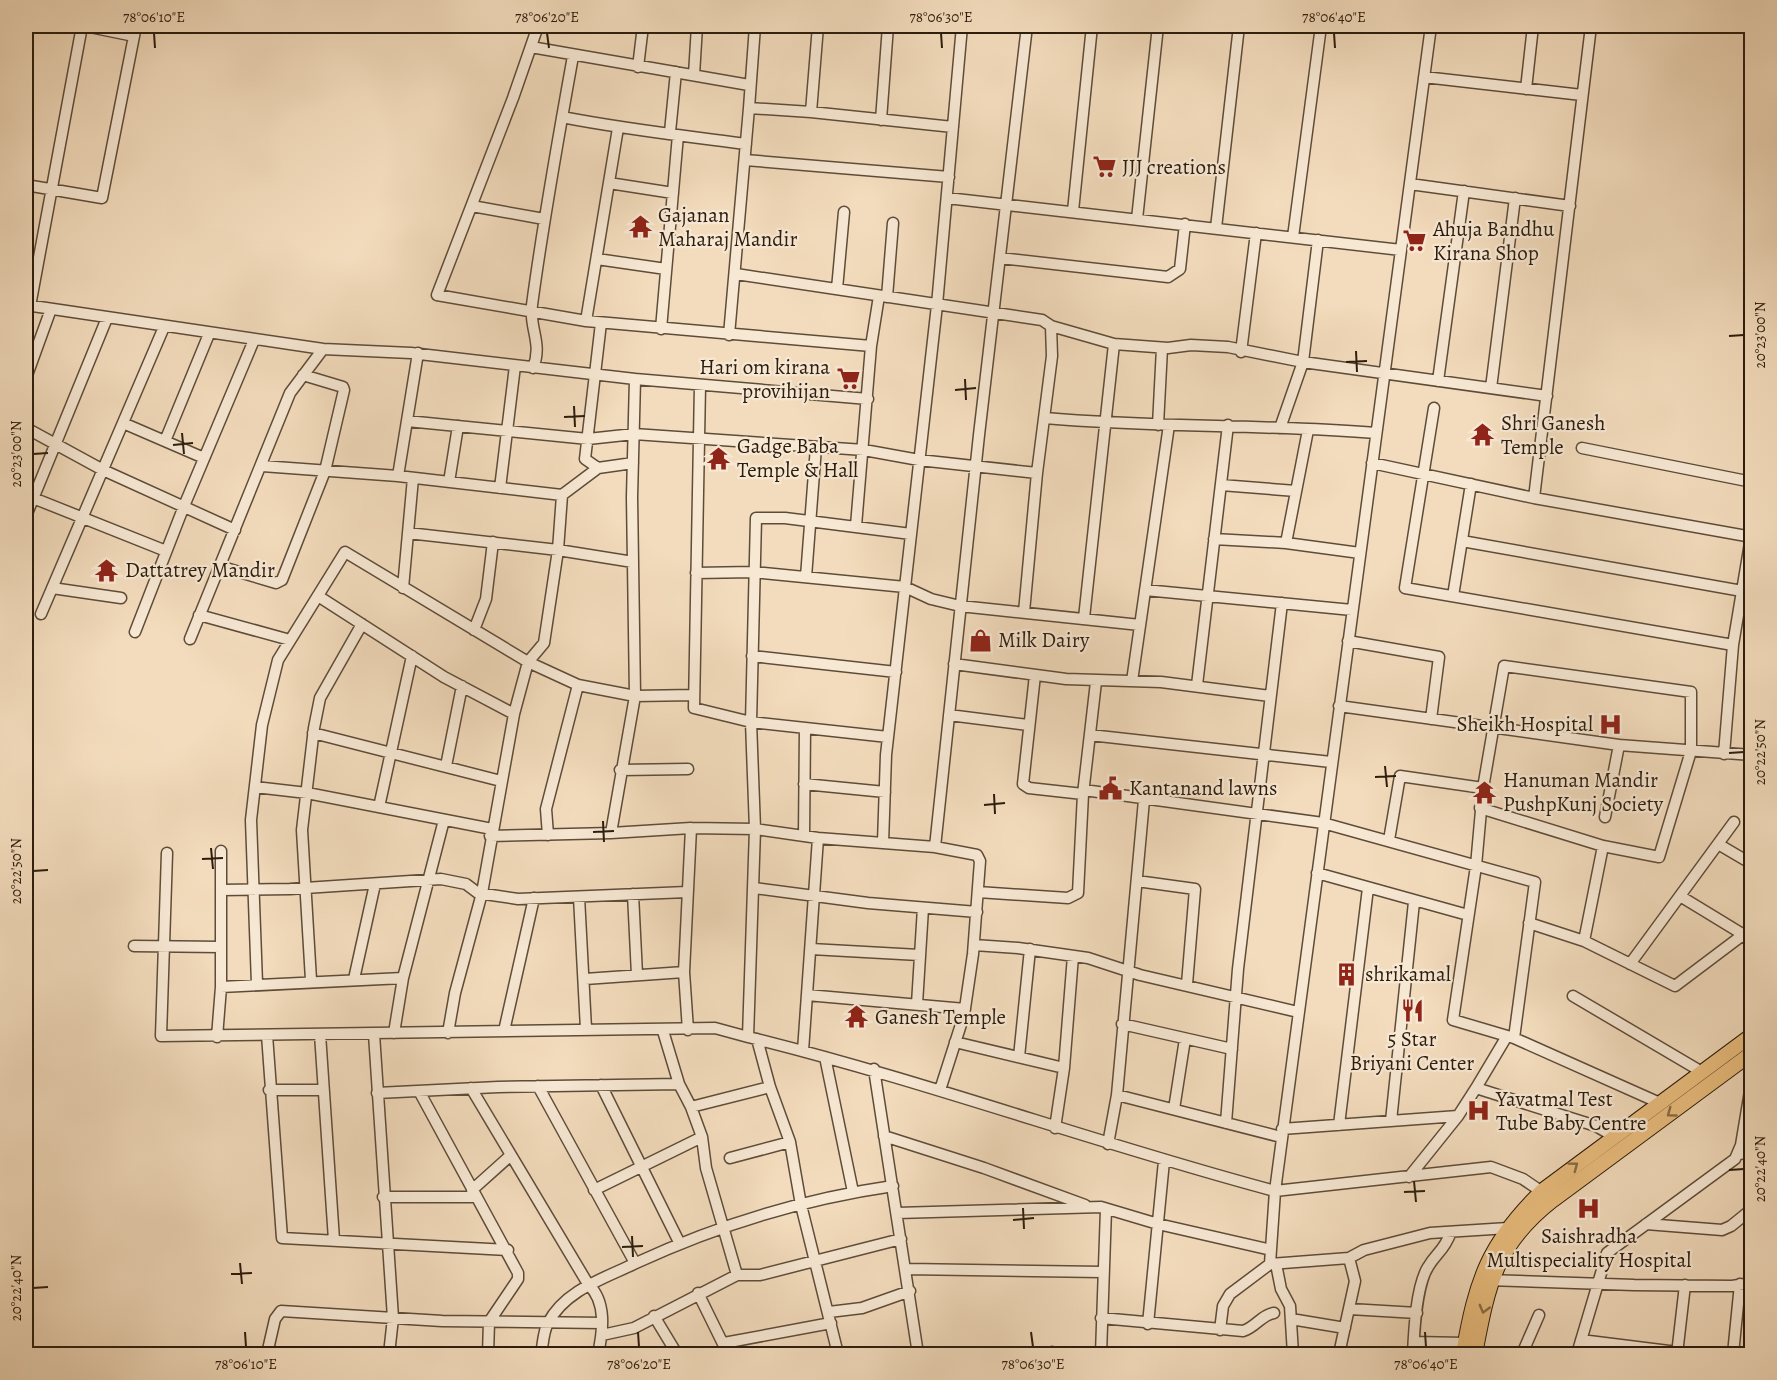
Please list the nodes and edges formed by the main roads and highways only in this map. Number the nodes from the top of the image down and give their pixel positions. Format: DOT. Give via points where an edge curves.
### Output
graph roads {
  1 [pos="1752,1035"];
  2 [pos="1752,1053"];
  3 [pos="1684,1094"];
  4 [pos="1548,1195"];
  5 [pos="1487,1280"];
  6 [pos="1464,1349"];
  7 [pos="1475,1354"];
  1 -- 3 [label="main road" via="1701,1072"];
  2 -- 3 [label="main road"];
  3 -- 4 [label="main road, one-way"];
  4 -- 3 [label="main road, one-way" via="1616,1137 1662,1104"];
  4 -- 5 [label="main road" via="1512,1238"];
  4 -- 5 [label="main road" via="1508,1228 1491,1252"];
  5 -- 6 [label="main road"];
  5 -- 7 [label="main road, one-way"];
}
